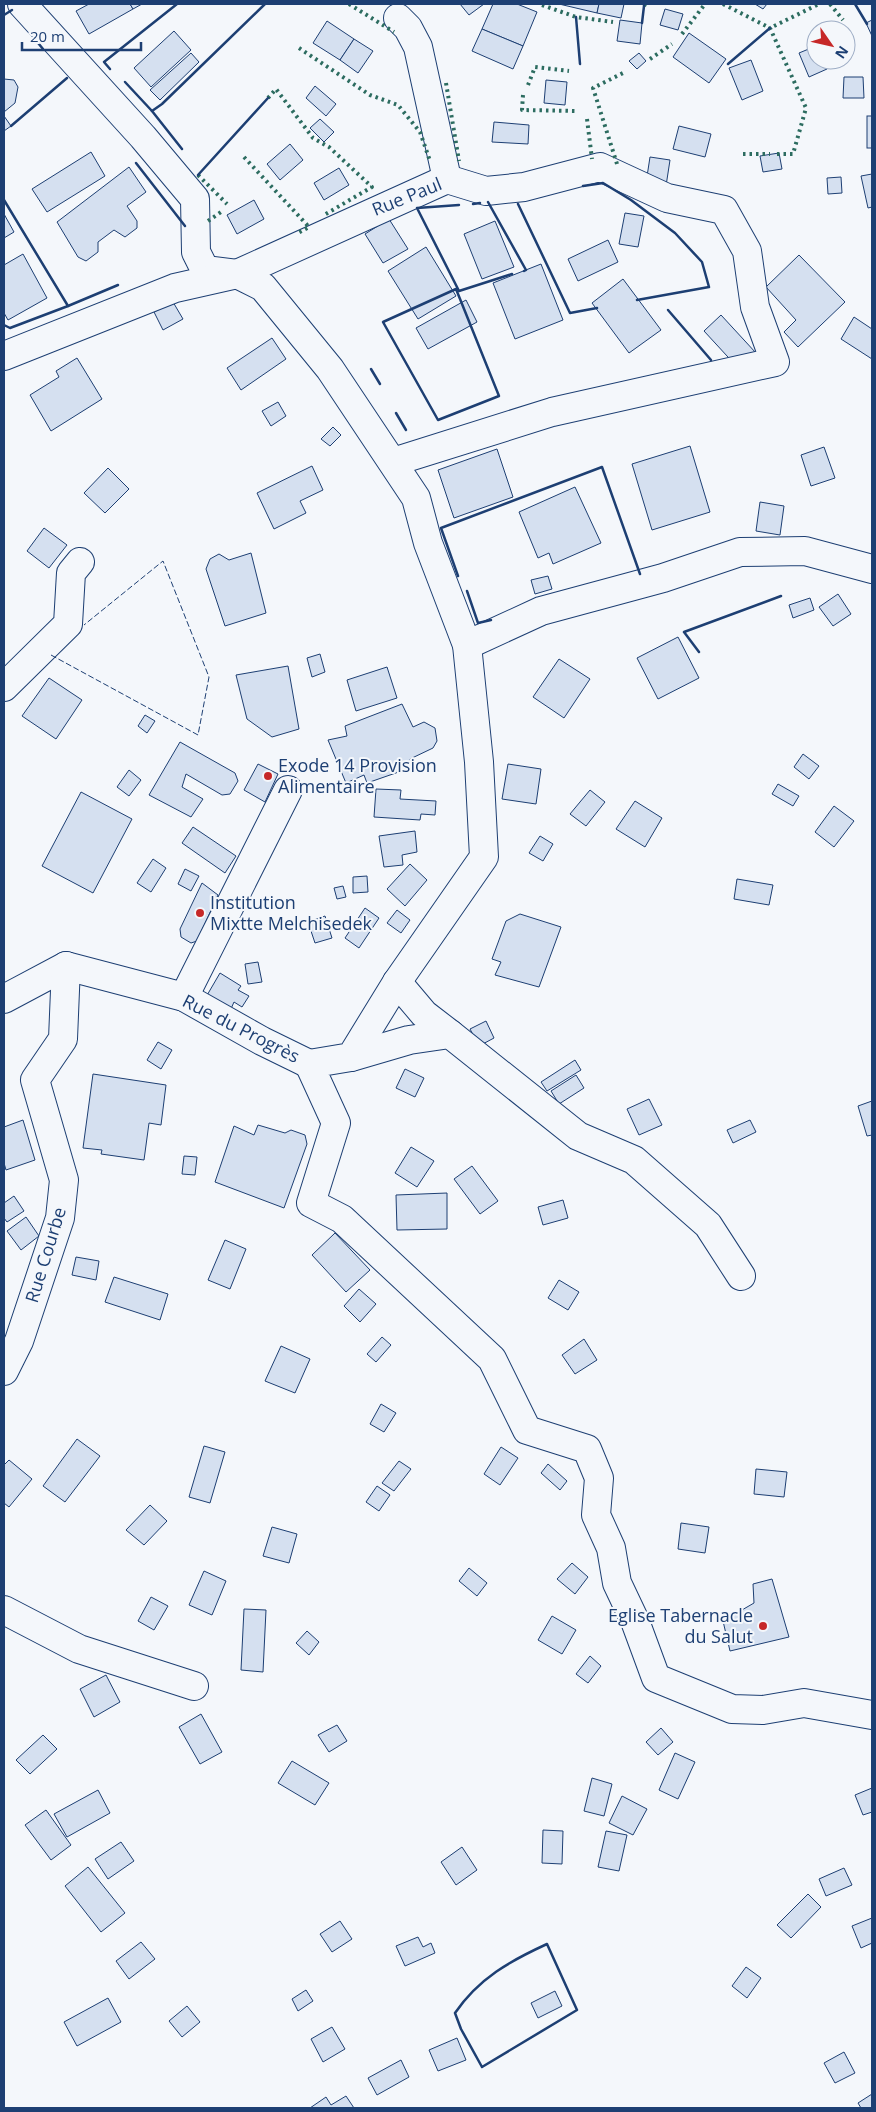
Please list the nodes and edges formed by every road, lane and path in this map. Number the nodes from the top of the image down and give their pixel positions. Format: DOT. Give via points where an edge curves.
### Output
graph roads {
  1 [pos="22,4"];
  2 [pos="398,18"];
  3 [pos="447,180"];
  4 [pos="237,274"];
  5 [pos="4,356"];
  6 [pos="393,462"];
  7 [pos="80,562"];
  8 [pos="872,569"];
  9 [pos="467,645"];
  10 [pos="4,686"];
  11 [pos="288,790"];
  12 [pos="66,966"];
  13 [pos="397,982"];
  14 [pos="184,997"];
  15 [pos="4,999"];
  16 [pos="450,1034"];
  17 [pos="351,1057"];
  18 [pos="309,1064"];
  19 [pos="741,1276"];
  20 [pos="4,1371"];
  21 [pos="4,1610"];
  22 [pos="194,1686"];
  23 [pos="872,1715"];
  1 -- 4 [label="street" via="196,199 196,252 205,270"];
  2 -- 3 [label="street" via="408,28 418,47"];
  3 -- 4 [label="street, Rue Paul"];
  3 -- 6 [label="street, Rue Paul" via="486,191 524,187 600,167 667,198 724,210 747,252 756,307 775,362 552,412"];
  4 -- 5 [label="street, Rue Paul" via="175,288"];
  4 -- 6 [label="street" via="263,288 330,369"];
  6 -- 9 [label="street" via="416,498 428,543"];
  7 -- 10 [label="street" via="70,573 68,624"];
  8 -- 9 [label="street" via="804,551 740,552 663,578 541,611"];
  9 -- 13 [label="street" via="479,762 484,857"];
  11 -- 14 [label="street"];
  12 -- 14 [label="street, Rue du Progrès"];
  12 -- 15 [label="street"];
  12 -- 20 [label="street, Rue Courbe" via="63,1039 36,1080 64,1180 60,1218 18,1342"];
  13 -- 16 [label="street" via="424,1014"];
  13 -- 17 [label="street"];
  14 -- 18 [label="street, Rue du Progrès"];
  16 -- 17 [label="street" via="409,1040"];
  16 -- 19 [label="street" via="578,1136 634,1160 708,1225"];
  17 -- 18 [label="street"];
  18 -- 23 [label="street" via="336,1123 311,1203 342,1219 492,1359 527,1430 587,1449 599,1478 596,1515 611,1548 617,1583 656,1678 732,1709 764,1710 804,1703"];
  21 -- 22 [label="street" via="78,1649"];
}
